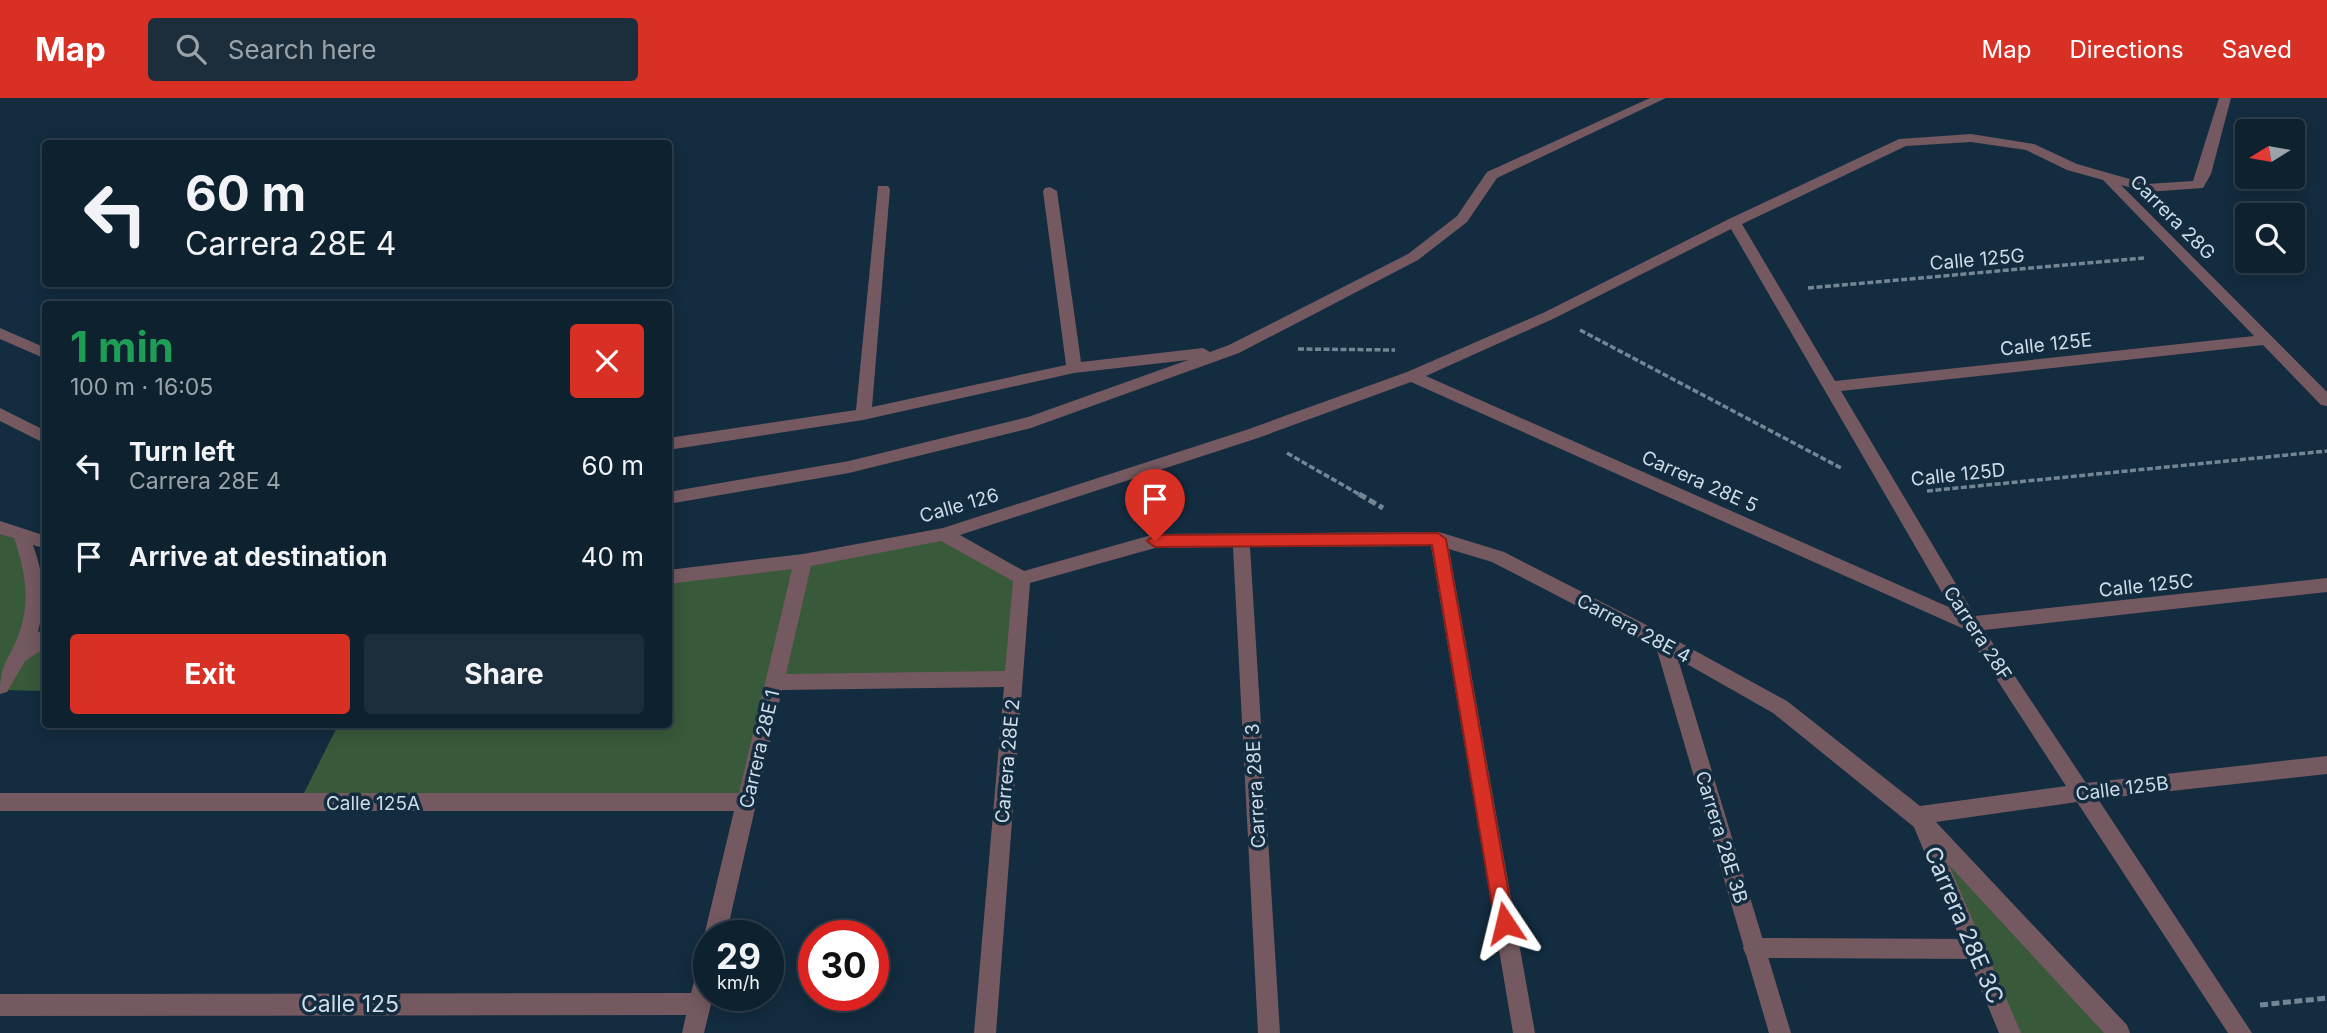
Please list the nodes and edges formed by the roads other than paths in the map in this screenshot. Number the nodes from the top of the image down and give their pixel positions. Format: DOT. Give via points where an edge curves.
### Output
graph roads {
  1 [pos="1660,98"];
  2 [pos="2225,98"];
  3 [pos="2109,180"];
  4 [pos="883,189"];
  5 [pos="1050,191"];
  6 [pos="1734,222"];
  7 [pos="0,333"];
  8 [pos="2267,340"];
  9 [pos="1234,349"];
  10 [pos="42,352"];
  11 [pos="1074,368"];
  12 [pos="1412,376"];
  13 [pos="1830,387"];
  14 [pos="2327,401"];
  15 [pos="0,414"];
  16 [pos="863,414"];
  17 [pos="42,436"];
  18 [pos="672,443"];
  19 [pos="672,497"];
  20 [pos="0,527"];
  21 [pos="943,534"];
  22 [pos="21,535"];
  23 [pos="1241,539"];
  24 [pos="1438,539"];
  25 [pos="42,542"];
  26 [pos="803,561"];
  27 [pos="672,577"];
  28 [pos="1022,578"];
  29 [pos="2327,585"];
  30 [pos="1970,624"];
  31 [pos="42,639"];
  32 [pos="1664,642"];
  33 [pos="22,653"];
  34 [pos="1014,679"];
  35 [pos="775,682"];
  36 [pos="0,686"];
  37 [pos="2327,765"];
  38 [pos="2083,792"];
  39 [pos="0,802"];
  40 [pos="747,802"];
  41 [pos="1917,816"];
  42 [pos="719,920"];
  43 [pos="1754,948"];
  44 [pos="1976,949"];
  45 [pos="0,1004"];
  46 [pos="693,1004"];
  47 [pos="698,1011"];
  48 [pos="693,1033"];
  49 [pos="985,1033"];
  50 [pos="1269,1033"];
  51 [pos="1524,1033"];
  52 [pos="1780,1033"];
  53 [pos="2010,1033"];
  54 [pos="2119,1033"];
  55 [pos="2241,1033"];
  1 -- 9 [label="street" via="1492,175 1462,219 1413,257"];
  2 -- 3 [label="street" via="2198,185 2147,188"];
  3 -- 6 [label="street, Calle 126" via="2029,147 1971,138 1904,142"];
  3 -- 8 [label="street, Carrera 28G"];
  4 -- 16 [label="street"];
  5 -- 11 [label="street"];
  6 -- 12 [label="street, Calle 126" via="1550,315"];
  6 -- 13 [label="street, Carrera 28F"];
  7 -- 10 [label="street"];
  8 -- 13 [label="street, Calle 125E"];
  8 -- 14 [label="street, Carrera 28G"];
  9 -- 11 [label="street"];
  9 -- 19 [label="street" via="1031,422 849,467"];
  11 -- 16 [label="street"];
  12 -- 21 [label="street, Calle 126" via="1252,434"];
  12 -- 30 [label="street, Carrera 28E 5"];
  13 -- 30 [label="street, Carrera 28F"];
  15 -- 17 [label="street"];
  16 -- 18 [label="street"];
  20 -- 22 [label="street"];
  21 -- 26 [label="street, Calle 126"];
  21 -- 28 [label="street"];
  22 -- 25 [label="street"];
  22 -- 33 [label="street" via="37,589 35,620"];
  23 -- 24 [label="street, Carrera 28E 4"];
  23 -- 28 [label="street, Carrera 28E 4" via="1155,541"];
  23 -- 50 [label="street, Carrera 28E 3"];
  24 -- 32 [label="street, Carrera 28E 4" via="1498,557"];
  24 -- 51 [label="street"];
  26 -- 27 [label="street, Calle 126"];
  26 -- 35 [label="street, Carrera 28E 1"];
  28 -- 34 [label="street, Carrera 28E 2"];
  29 -- 30 [label="street, Calle 125C"];
  30 -- 38 [label="street, Carrera 28F"];
  31 -- 33 [label="street"];
  32 -- 41 [label="street, Carrera 28E 4" via="1780,707"];
  32 -- 43 [label="street, Carrera 28E 3B"];
  33 -- 36 [label="street"];
  34 -- 35 [label="street"];
  34 -- 49 [label="street, Carrera 28E 2"];
  35 -- 40 [label="street, Carrera 28E 1"];
  37 -- 38 [label="street, Calle 125B"];
  38 -- 41 [label="street, Calle 125B"];
  38 -- 55 [label="street, Carrera 28F"];
  39 -- 40 [label="street, Calle 125A"];
  40 -- 42 [label="street, Carrera 28E 1"];
  41 -- 44 [label="street, Carrera 28E 3C"];
  41 -- 54 [label="street, Carrera 28E 4"];
  43 -- 44 [label="street"];
  43 -- 52 [label="street, Carrera 28E 3B"];
  44 -- 53 [label="street, Carrera 28E 3C"];
  45 -- 46 [label="street, Calle 125"];
  47 -- 48 [label="street"];
}
